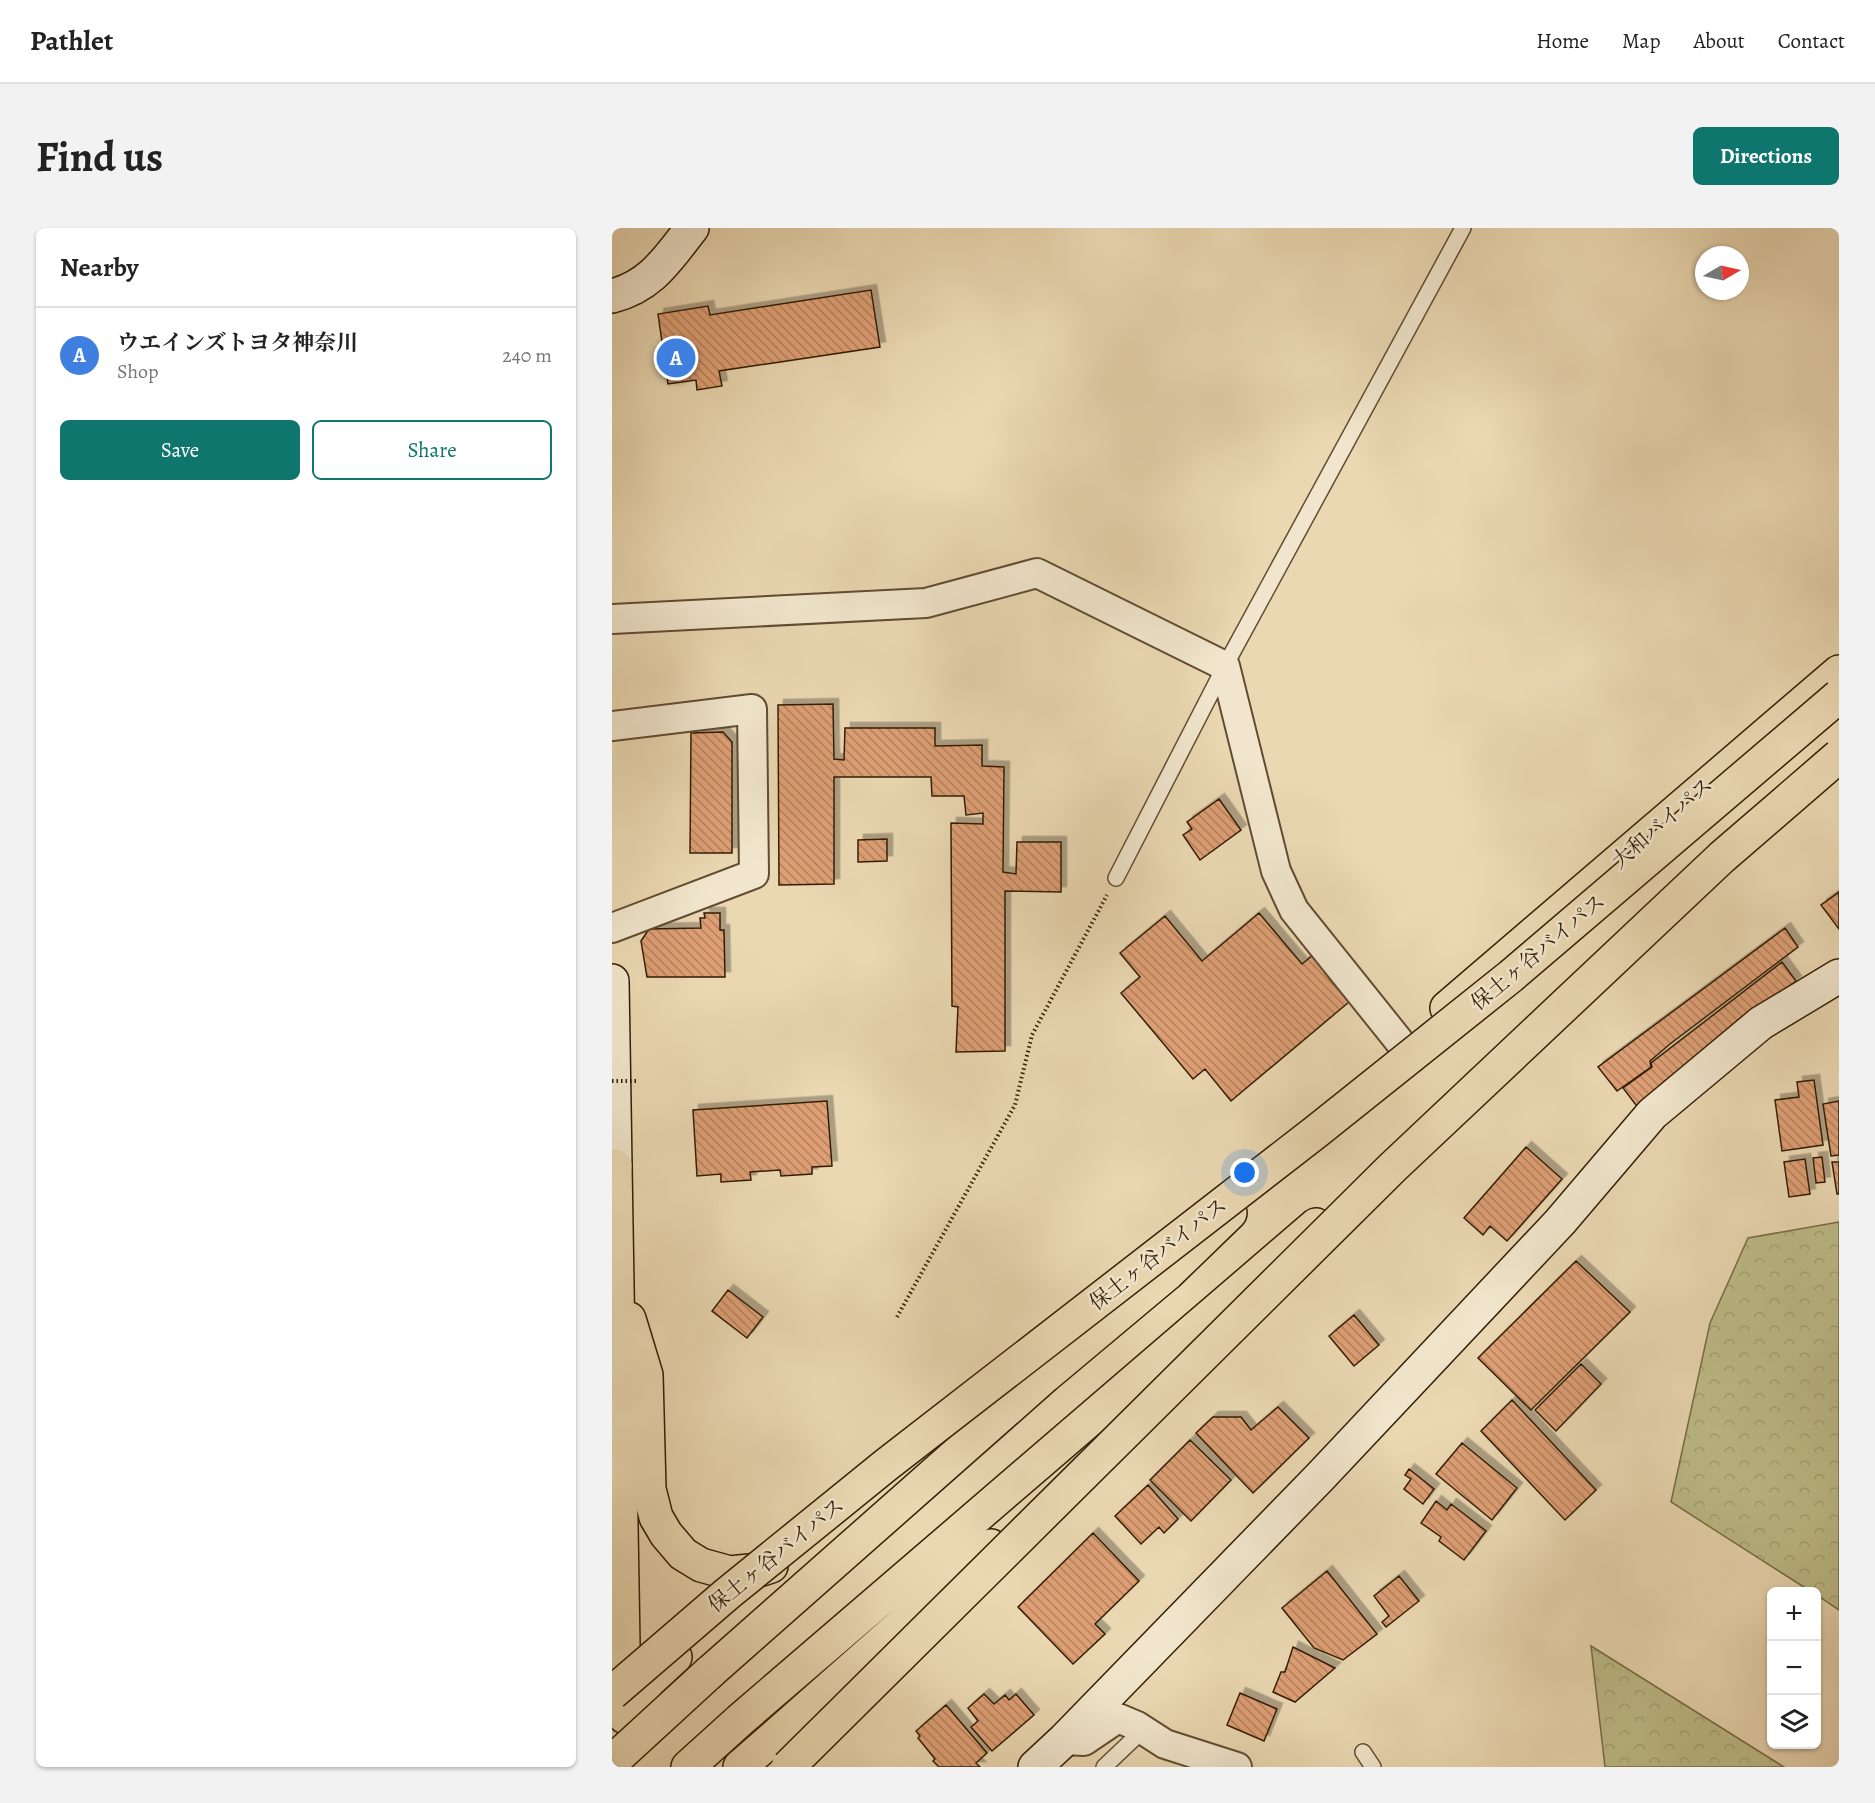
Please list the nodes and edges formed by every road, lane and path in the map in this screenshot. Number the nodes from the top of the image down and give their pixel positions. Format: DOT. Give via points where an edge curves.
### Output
graph roads {
  1 [pos="692,228"];
  2 [pos="1463,228"];
  3 [pos="612,296"];
  4 [pos="612,619"];
  5 [pos="1225,666"];
  6 [pos="1839,672"];
  7 [pos="1839,696"];
  8 [pos="612,726"];
  9 [pos="1839,756"];
  10 [pos="1839,773"];
  11 [pos="1116,878"];
  12 [pos="612,928"];
  13 [pos="1839,976"];
  14 [pos="612,981"];
  15 [pos="1575,1004"];
  16 [pos="1403,1046"];
  17 [pos="612,1081"];
  18 [pos="638,1081"];
  19 [pos="613,1172"];
  20 [pos="617,1283"];
  21 [pos="897,1317"];
  22 [pos="789,1559"];
  23 [pos="618,1705"];
  24 [pos="1143,1730"];
  25 [pos="1064,1740"];
  26 [pos="1364,1752"];
  27 [pos="612,1762"];
  28 [pos="625,1767"];
  29 [pos="688,1767"];
  30 [pos="740,1767"];
  31 [pos="788,1767"];
  32 [pos="1035,1767"];
  33 [pos="1104,1767"];
  34 [pos="1237,1767"];
  35 [pos="1373,1767"];
  1 -- 3 [label="street" via="656,274 633,289"];
  2 -- 5 [label="lane"];
  4 -- 5 [label="street" via="926,603 1037,573"];
  5 -- 11 [label="lane"];
  5 -- 16 [label="street" via="1276,871 1294,910"];
  6 -- 16 [label="highway, 大和バイパス"];
  7 -- 23 [label="highway, 保土ヶ谷バイパス, bridge" via="1510,976 727,1594"];
  8 -- 12 [label="street" via="752,709 754,874"];
  9 -- 31 [label="highway, bridge" via="1722,857 1401,1160"];
  10 -- 15 [label="highway"];
  11 -- 21 [label="path" via="1032,1035 1015,1105"];
  13 -- 25 [label="street" via="1761,1023 1652,1114 1560,1222 1320,1477"];
  14 -- 19 [label="street"];
  15 -- 29 [label="highway"];
  15 -- 30 [label="highway" via="1284,1288"];
  16 -- 22 [label="highway" via="1041,1339"];
  16 -- 27 [label="highway, bridge" via="1168,1274 1045,1376"];
  17 -- 18 [label="path, bridge"];
  19 -- 20 [label="highway"];
  20 -- 22 [label="highway" via="646,1375 649,1489 656,1517 666,1534 683,1554 701,1565 730,1573 759,1570"];
  20 -- 23 [label="highway"];
  22 -- 23 [label="highway" via="662,1667 636,1698"];
  23 -- 28 [label="highway"];
  24 -- 25 [label="street" via="1118,1718 1084,1741"];
  24 -- 33 [label="lane"];
  24 -- 34 [label="street" via="1165,1744"];
  25 -- 32 [label="street"];
  26 -- 35 [label="lane"];
}
